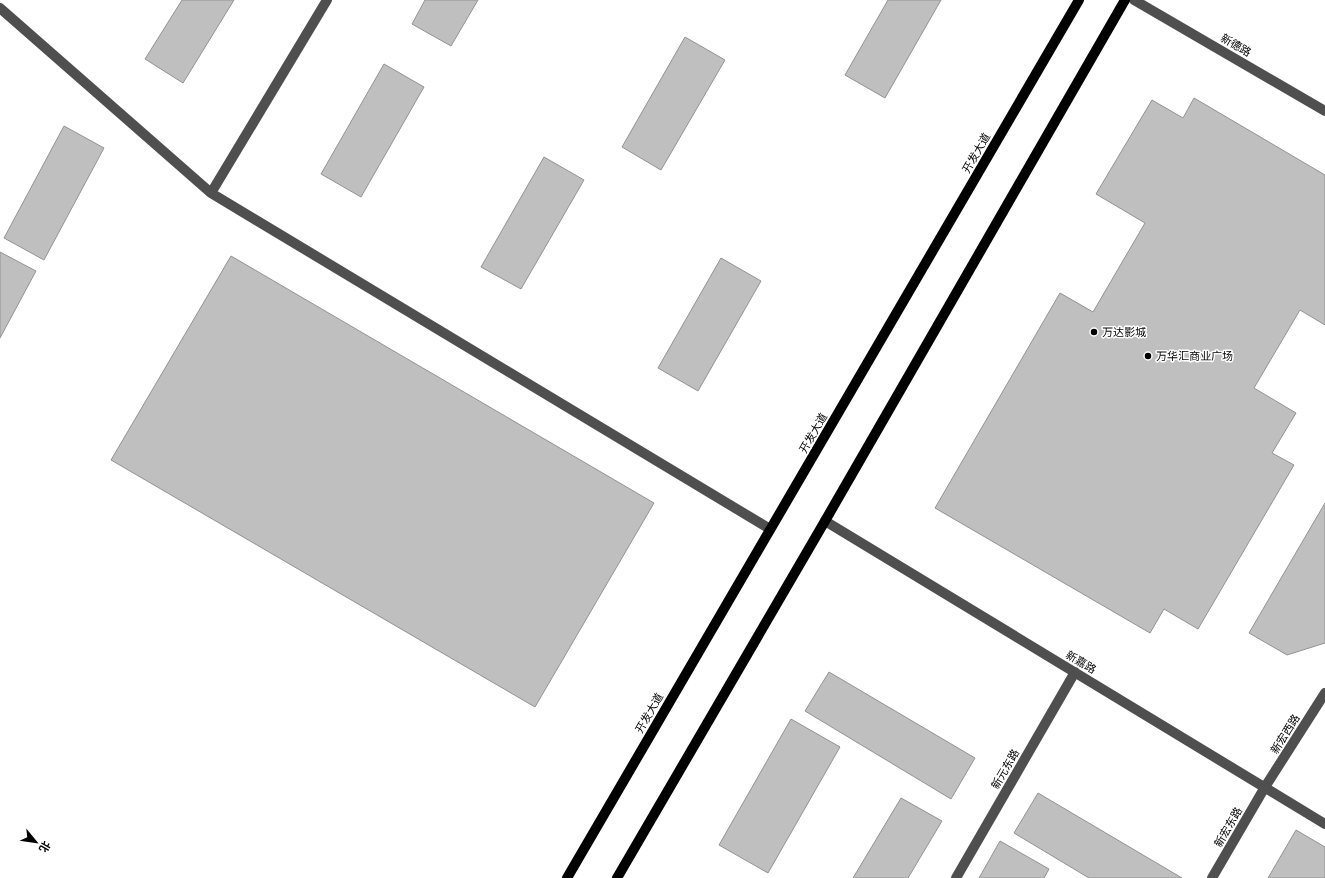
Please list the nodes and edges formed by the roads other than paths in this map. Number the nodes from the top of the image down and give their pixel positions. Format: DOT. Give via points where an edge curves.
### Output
graph roads {
  1 [pos="327,0"];
  2 [pos="1079,0"];
  3 [pos="1125,0"];
  4 [pos="1134,0"];
  5 [pos="0,8"];
  6 [pos="1325,111"];
  7 [pos="211,193"];
  8 [pos="825,521"];
  9 [pos="770,529"];
  10 [pos="1075,672"];
  11 [pos="1325,693"];
  12 [pos="1265,787"];
  13 [pos="1325,824"];
  14 [pos="567,878"];
  15 [pos="617,878"];
  16 [pos="956,878"];
  17 [pos="1212,878"];
  1 -- 7 [label="street"];
  2 -- 9 [label="main road, 开发大道"];
  3 -- 8 [label="main road"];
  4 -- 6 [label="street, 新德路"];
  5 -- 7 [label="street"];
  7 -- 9 [label="street"];
  8 -- 10 [label="street, 新嘉路"];
  8 -- 15 [label="main road"];
  9 -- 14 [label="main road, 开发大道"];
  10 -- 12 [label="street, 新嘉路"];
  10 -- 16 [label="street, 新元东路"];
  11 -- 12 [label="street, 新宏西路"];
  12 -- 13 [label="street, 新嘉路"];
  12 -- 17 [label="street, 新宏东路"];
}
